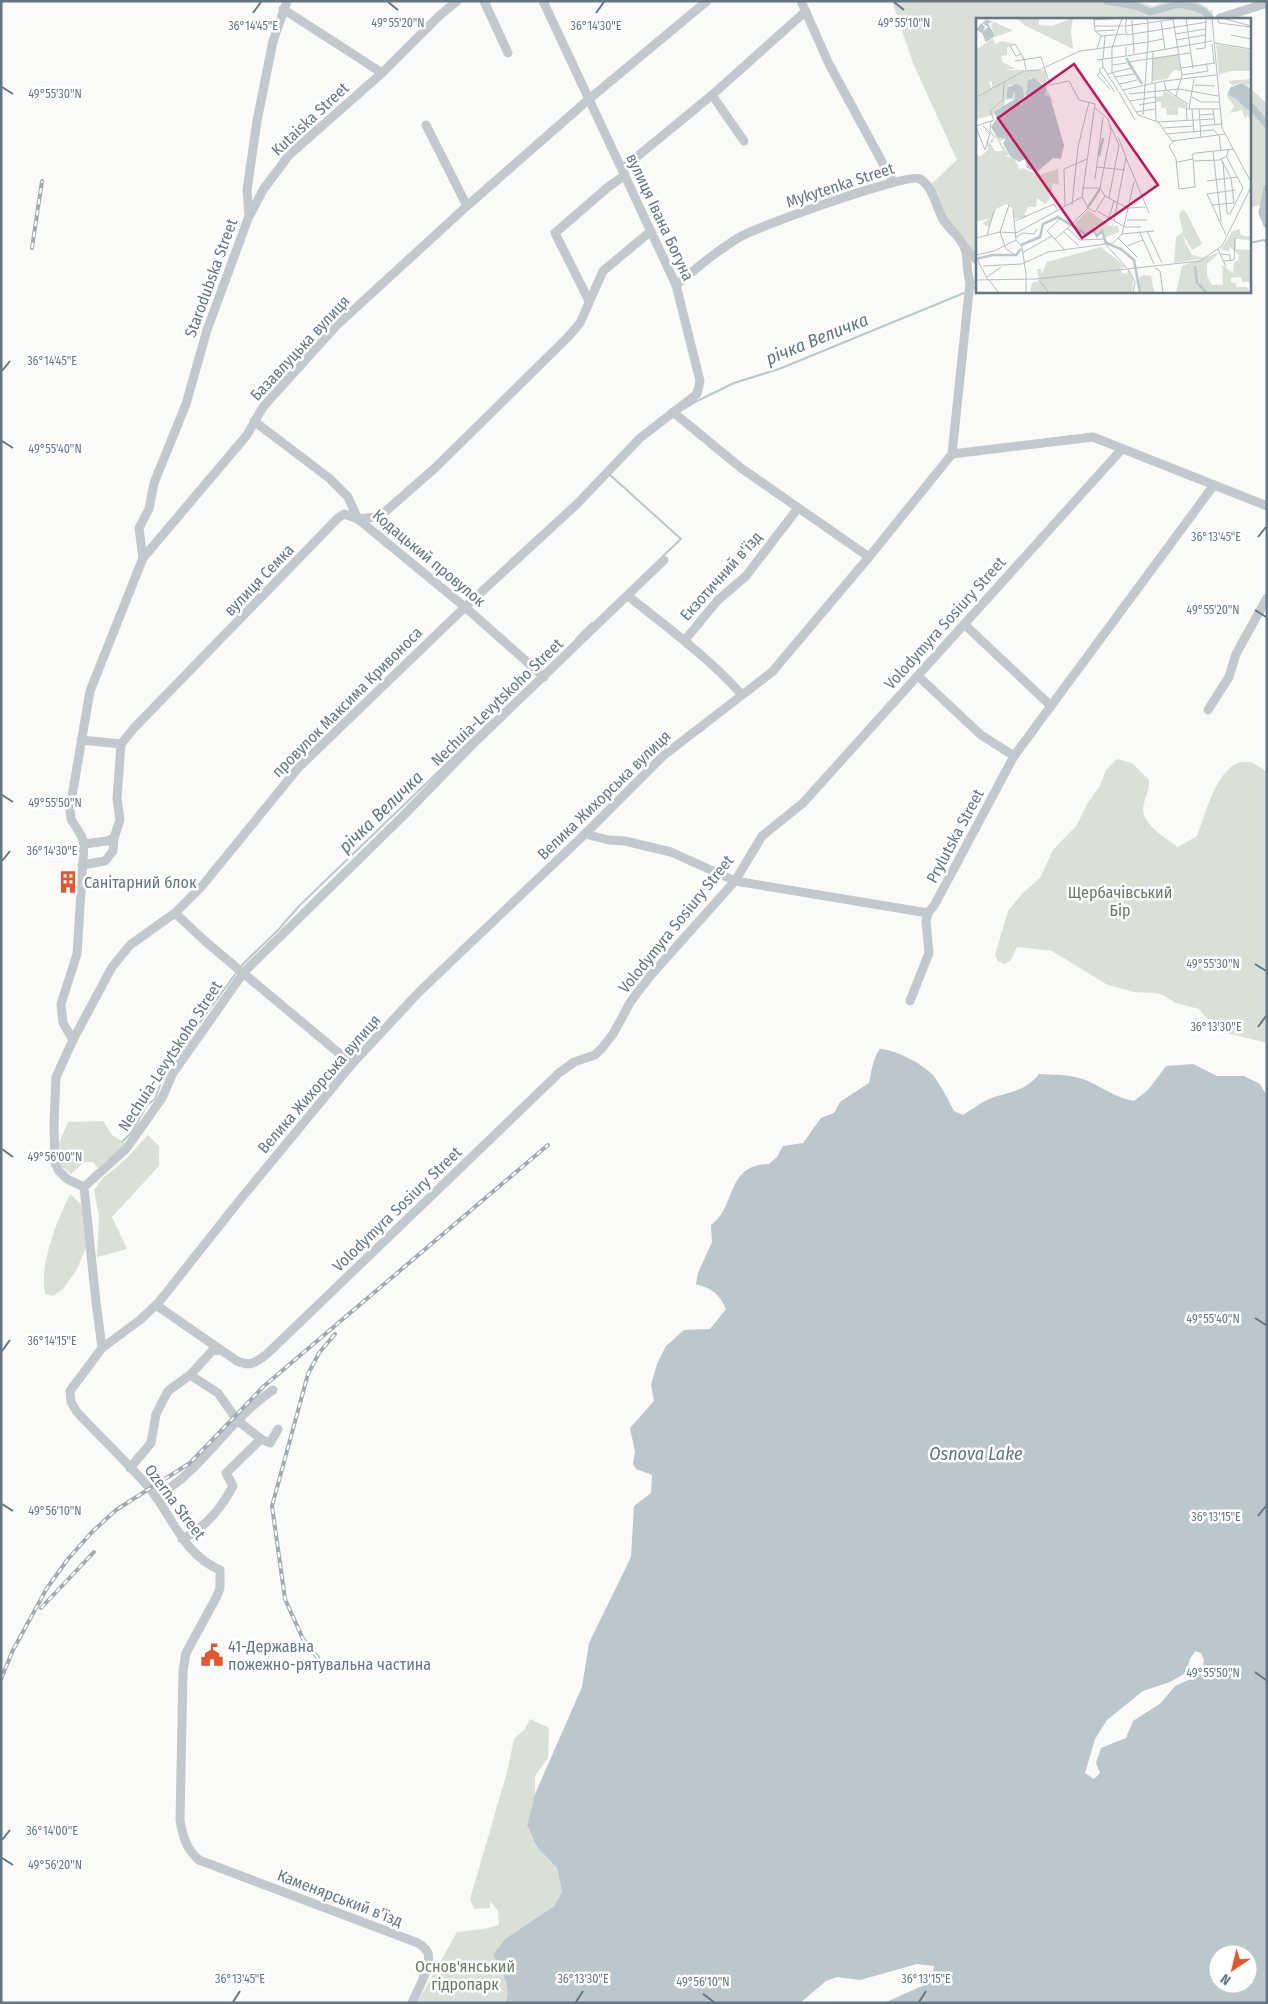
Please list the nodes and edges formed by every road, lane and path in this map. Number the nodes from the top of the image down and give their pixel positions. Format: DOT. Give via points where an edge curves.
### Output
graph roads {
  1 [pos="457,1"];
  2 [pos="484,1"];
  3 [pos="543,1"];
  4 [pos="706,1"];
  5 [pos="801,1"];
  6 [pos="1267,3"];
  7 [pos="285,5"];
  8 [pos="806,11"];
  9 [pos="1220,18"];
  10 [pos="508,53"];
  11 [pos="382,73"];
  12 [pos="712,95"];
  13 [pos="588,100"];
  14 [pos="426,125"];
  15 [pos="744,141"];
  16 [pos="624,172"];
  17 [pos="893,182"];
  18 [pos="467,206"];
  19 [pos="249,216"];
  20 [pos="651,231"];
  21 [pos="966,249"];
  22 [pos="976,259"];
  23 [pos="976,275"];
  24 [pos="970,282"];
  25 [pos="676,284"];
  26 [pos="589,301"];
  27 [pos="673,412"];
  28 [pos="254,421"];
  29 [pos="1122,448"];
  30 [pos="952,454"];
  31 [pos="1214,485"];
  32 [pos="1267,506"];
  33 [pos="798,508"];
  34 [pos="358,519"];
  35 [pos="142,558"];
  36 [pos="869,558"];
  37 [pos="664,560"];
  38 [pos="628,596"];
  39 [pos="1267,598"];
  40 [pos="465,607"];
  41 [pos="964,624"];
  42 [pos="685,640"];
  43 [pos="918,676"];
  44 [pos="544,677"];
  45 [pos="742,695"];
  46 [pos="1051,706"];
  47 [pos="1208,710"];
  48 [pos="81,740"];
  49 [pos="121,744"];
  50 [pos="1014,756"];
  51 [pos="585,834"];
  52 [pos="114,838"];
  53 [pos="84,844"];
  54 [pos="82,865"];
  55 [pos="734,882"];
  56 [pos="176,913"];
  57 [pos="928,913"];
  58 [pos="244,972"];
  59 [pos="910,1001"];
  60 [pos="73,1040"];
  61 [pos="352,1064"];
  62 [pos="84,1187"];
  63 [pos="156,1305"];
  64 [pos="102,1348"];
  65 [pos="220,1350"];
  66 [pos="190,1375"];
  67 [pos="273,1390"];
  68 [pos="237,1420"];
  69 [pos="278,1429"];
  70 [pos="261,1439"];
  71 [pos="130,1468"];
  72 [pos="156,1497"];
  73 [pos="182,1539"];
  74 [pos="190,1852"];
  75 [pos="412,2003"];
  1 -- 11 [label="street, Kutaiska Street"];
  2 -- 10 [label="street"];
  3 -- 13 [label="street, вулиця Івана Богуна"];
  4 -- 13 [label="street, Базавлуцька вулиця"];
  5 -- 8 [label="street"];
  6 -- 9 [label="street"];
  7 -- 11 [label="street"];
  7 -- 19 [label="street, Starodubska Street" via="273,41 258,121 247,190"];
  8 -- 12 [label="street"];
  8 -- 17 [label="street" via="829,64"];
  11 -- 19 [label="street, Kutaiska Street" via="288,155"];
  12 -- 15 [label="street"];
  12 -- 16 [label="street"];
  13 -- 16 [label="street, вулиця Івана Богуна"];
  13 -- 18 [label="street, Базавлуцька вулиця"];
  14 -- 18 [label="street"];
  16 -- 20 [label="street, вулиця Івана Богуна"];
  16 -- 26 [label="street" via="555,234"];
  17 -- 21 [label="street, Mykytenka Street" via="914,177 928,186 944,221"];
  17 -- 25 [label="street, Mykytenka Street" via="741,236"];
  18 -- 28 [label="street, Базавлуцька вулиця" via="336,326"];
  19 -- 35 [label="street, Starodubska Street" via="207,330 186,404 138,528"];
  20 -- 25 [label="street, вулиця Івана Богуна"];
  20 -- 26 [label="street, вулиця Семка" via="603,271"];
  21 -- 22 [label="street, Mykytenka Street"];
  21 -- 24 [label="street" via="966,270"];
  23 -- 24 [label="street"];
  24 -- 30 [label="street"];
  25 -- 27 [label="street, вулиця Івана Богуна" via="700,381 697,394"];
  26 -- 34 [label="street, вулиця Семка" via="580,323 568,338 436,467 386,511 376,517"];
  27 -- 33 [label="street" via="741,468"];
  27 -- 40 [label="street, провулок Максима Кривоноса" via="640,438 577,504"];
  28 -- 34 [label="street, Кодацький провулок" via="348,497"];
  28 -- 35 [label="street, Базавлуцька вулиця" via="246,435"];
  29 -- 30 [label="street" via="1092,437"];
  29 -- 31 [label="street"];
  29 -- 41 [label="street, Volodymyra Sosiury Street"];
  30 -- 36 [label="street, Велика Жихорська вулиця"];
  31 -- 32 [label="street"];
  31 -- 46 [label="street, Prylutska Street"];
  33 -- 36 [label="street"];
  33 -- 42 [label="street, Екзотичний в'їзд" via="746,576 717,601"];
  34 -- 40 [label="street, Кодацький провулок"];
  34 -- 49 [label="street, вулиця Семка" via="344,514 338,518"];
  35 -- 48 [label="street, Базавлуцька вулиця" via="90,691"];
  36 -- 45 [label="street, Велика Жихорська вулиця" via="772,672"];
  37 -- 38 [label="street, Nechuia-Levytskoho Street"];
  38 -- 42 [label="street, Екзотичний в'їзд"];
  38 -- 44 [label="street, Nechuia-Levytskoho Street"];
  39 -- 47 [label="street" via="1236,654 1229,677"];
  40 -- 44 [label="street, Кодацький провулок"];
  40 -- 56 [label="street, провулок Максима Кривоноса" via="299,767"];
  41 -- 43 [label="street, Volodymyra Sosiury Street"];
  41 -- 46 [label="street"];
  42 -- 45 [label="street, Екзотичний в'їзд"];
  43 -- 50 [label="street" via="981,735"];
  43 -- 55 [label="street, Volodymyra Sosiury Street" via="804,803 762,836"];
  44 -- 58 [label="street, Nechuia-Levytskoho Street"];
  45 -- 51 [label="street, Велика Жихорська вулиця" via="663,756"];
  46 -- 50 [label="street, Prylutska Street"];
  48 -- 49 [label="street"];
  48 -- 53 [label="street, Базавлуцька вулиця" via="70,808 71,820"];
  49 -- 52 [label="street" via="117,799 120,820"];
  50 -- 57 [label="street, Prylutska Street" via="936,904"];
  51 -- 55 [label="street" via="670,852"];
  51 -- 61 [label="street, Велика Жихорська вулиця" via="419,992"];
  52 -- 53 [label="street"];
  52 -- 54 [label="street" via="113,851 105,862"];
  53 -- 54 [label="street"];
  54 -- 60 [label="street" via="77,954 62,1004 63,1023"];
  55 -- 57 [label="street"];
  55 -- 65 [label="street, Volodymyra Sosiury Street" via="652,975 602,1048 595,1055 574,1062 559,1072 267,1354 246,1365"];
  56 -- 58 [label="street"];
  56 -- 60 [label="street, провулок Максима Кривоноса" via="124,952 112,967"];
  57 -- 59 [label="street" via="929,952"];
  58 -- 61 [label="street"];
  58 -- 62 [label="street, Nechuia-Levytskoho Street" via="173,1073 162,1098 126,1150"];
  60 -- 62 [label="street, провулок Максима Кривоноса" via="56,1077 55,1163 67,1179"];
  61 -- 63 [label="street, Велика Жихорська вулиця"];
  62 -- 64 [label="street"];
  63 -- 64 [label="street, Ozerna Street"];
  63 -- 65 [label="street"];
  64 -- 71 [label="street, Ozerna Street" via="70,1391 71,1402"];
  65 -- 66 [label="street, Ozerna Street" via="212,1351"];
  66 -- 68 [label="street" via="218,1393"];
  66 -- 71 [label="street, Ozerna Street" via="168,1391 156,1414 151,1443"];
  67 -- 68 [label="street" via="255,1401"];
  68 -- 70 [label="street"];
  68 -- 72 [label="street" via="187,1473"];
  69 -- 70 [label="street" via="270,1443"];
  70 -- 73 [label="street" via="226,1474 232,1486 225,1501 198,1531"];
  71 -- 72 [label="street, Ozerna Street"];
  72 -- 73 [label="street, Ozerna Street"];
  73 -- 74 [label="street, Ozerna Street" via="209,1565 220,1570 220,1588 186,1653 183,1671 180,1820 183,1839"];
  74 -- 75 [label="street, Каменярський в’їзд" via="199,1860 418,1943 429,1956 428,1966"];
}
